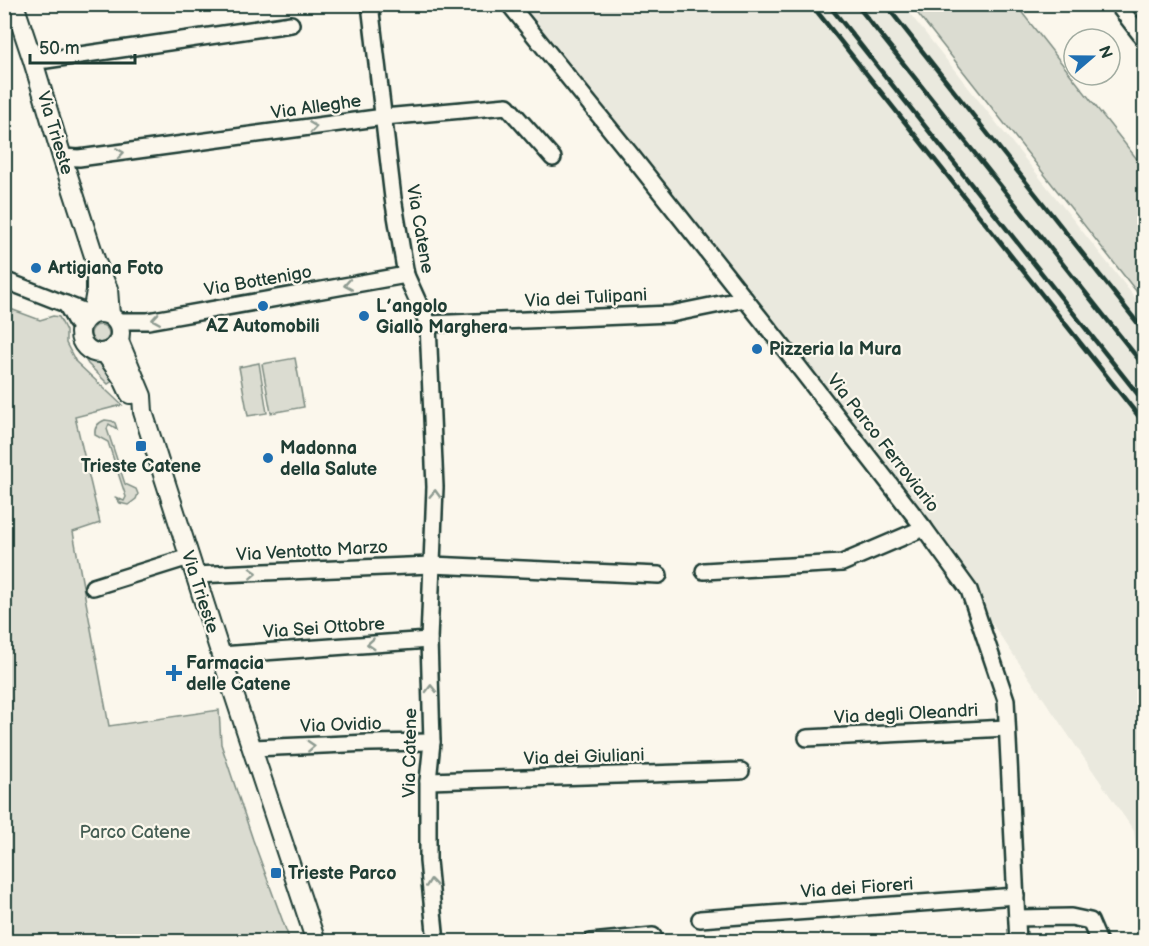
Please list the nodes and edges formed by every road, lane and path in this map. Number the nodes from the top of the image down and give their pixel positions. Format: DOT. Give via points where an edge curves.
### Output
graph roads {
  1 [pos="14,4"];
  2 [pos="370,4"];
  3 [pos="509,4"];
  4 [pos="1117,4"];
  5 [pos="291,24"];
  6 [pos="1144,39"];
  7 [pos="33,61"];
  8 [pos="384,117"];
  9 [pos="62,158"];
  10 [pos="553,158"];
  11 [pos="406,275"];
  12 [pos="4,280"];
  13 [pos="745,299"];
  14 [pos="98,318"];
  15 [pos="428,324"];
  16 [pos="112,347"];
  17 [pos="924,528"];
  18 [pos="189,557"];
  19 [pos="431,565"];
  20 [pos="704,571"];
  21 [pos="195,575"];
  22 [pos="659,575"];
  23 [pos="93,587"];
  24 [pos="429,640"];
  25 [pos="221,655"];
  26 [pos="1007,728"];
  27 [pos="807,738"];
  28 [pos="432,742"];
  29 [pos="253,748"];
  30 [pos="741,771"];
  31 [pos="428,781"];
  32 [pos="1016,896"];
  33 [pos="1017,918"];
  34 [pos="700,919"];
  35 [pos="652,936"];
  36 [pos="316,942"];
  37 [pos="436,942"];
  38 [pos="591,942"];
  39 [pos="1018,942"];
  40 [pos="1099,942"];
  1 -- 7 [label="street, Via Trieste"];
  2 -- 8 [label="street, Via Catene"];
  3 -- 13 [label="street, Via Parco Ferroviario"];
  4 -- 6 [label="street"];
  5 -- 7 [label="street"];
  7 -- 9 [label="street, Via Trieste"];
  9 -- 8 [label="street, Via Alleghe, one-way"];
  8 -- 10 [label="street, Via Alleghe" via="507,106"];
  8 -- 11 [label="street, Via Catene"];
  9 -- 14 [label="street, Via Trieste" via="96,262"];
  11 -- 14 [label="street, Via Bottenigo, one-way" via="148,321"];
  11 -- 15 [label="street, Via Catene"];
  12 -- 14 [label="street" via="66,304 76,322"];
  13 -- 15 [label="street, Via dei Tulipani" via="671,314"];
  13 -- 17 [label="street, Via Parco Ferroviario"];
  14 -- 16 [label="street" via="120,329"];
  14 -- 16 [label="street" via="80,330 80,339 92,352"];
  19 -- 15 [label="street, Via Catene, one-way" via="435,487"];
  16 -- 18 [label="street, Via Trieste" via="109,361 133,402 144,412"];
  17 -- 20 [label="street" via="842,563"];
  17 -- 26 [label="street, Via Parco Ferroviario" via="969,590 1006,700"];
  18 -- 21 [label="street, Via Trieste"];
  18 -- 23 [label="street"];
  21 -- 19 [label="street, Via Ventotto Marzo, one-way"];
  19 -- 22 [label="street"];
  19 -- 24 [label="street, Via Catene"];
  21 -- 25 [label="street, Via Trieste"];
  24 -- 25 [label="street, Via Sei Ottobre, one-way"];
  28 -- 24 [label="street, Via Catene, one-way"];
  25 -- 29 [label="street, Via Trieste"];
  26 -- 27 [label="street, Via degli Oleandri"];
  26 -- 32 [label="street, Via Parco Ferroviario"];
  29 -- 28 [label="street, Via Ovidio, one-way"];
  28 -- 31 [label="street, Via Catene"];
  29 -- 36 [label="street, Via Trieste"];
  30 -- 31 [label="street, Via dei Giuliani"];
  37 -- 31 [label="street, Via Catene, one-way" via="428,861"];
  32 -- 33 [label="street, Via Parco Ferroviario"];
  32 -- 34 [label="street, Via dei Fioreri"];
  33 -- 39 [label="street, Via Parco Ferroviario"];
  33 -- 40 [label="street" via="1071,917 1090,921"];
  35 -- 38 [label="street"];
}
